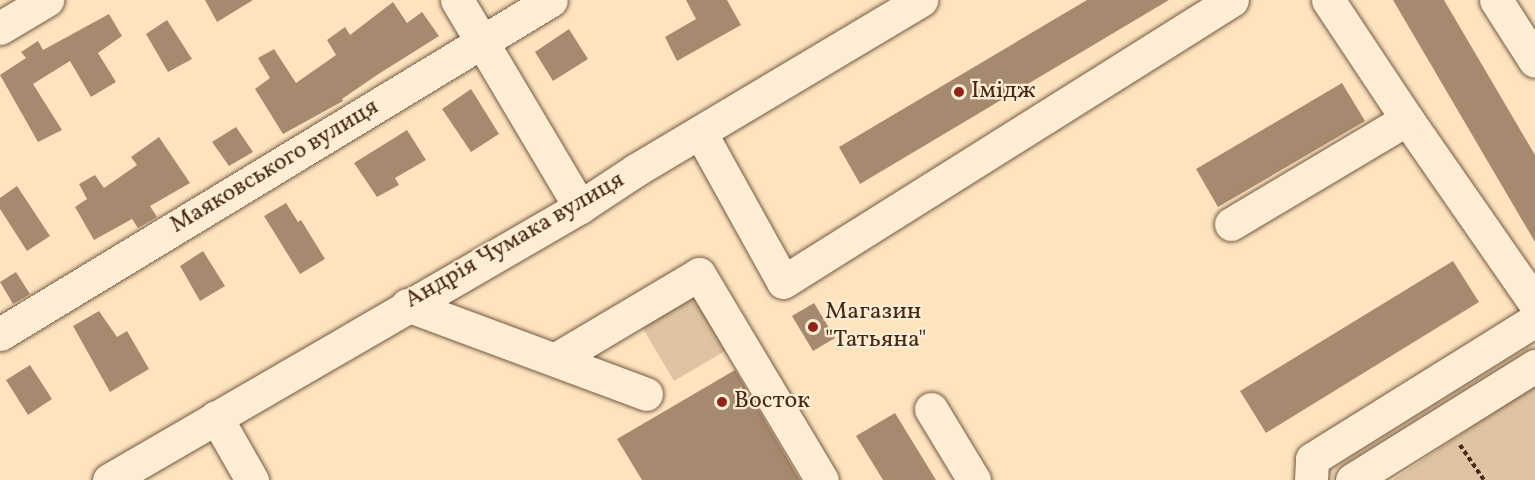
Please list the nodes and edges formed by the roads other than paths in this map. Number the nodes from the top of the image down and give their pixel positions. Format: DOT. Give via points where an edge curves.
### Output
graph roads {
  1 [pos="47,0"];
  2 [pos="457,0"];
  3 [pos="551,0"];
  4 [pos="921,0"];
  5 [pos="1232,0"];
  6 [pos="1328,0"];
  7 [pos="1496,0"];
  8 [pos="0,28"];
  9 [pos="483,41"];
  10 [pos="1535,61"];
  11 [pos="1407,119"];
  12 [pos="700,132"];
  13 [pos="580,207"];
  14 [pos="1231,224"];
  15 [pos="1535,303"];
  16 [pos="407,305"];
  17 [pos="1535,320"];
  18 [pos="0,334"];
  19 [pos="556,359"];
  20 [pos="1535,366"];
  21 [pos="646,394"];
  22 [pos="932,409"];
  23 [pos="216,417"];
  24 [pos="108,480"];
  25 [pos="252,480"];
  26 [pos="822,480"];
  27 [pos="974,480"];
  28 [pos="1311,480"];
  29 [pos="1352,480"];
  1 -- 8 [label="street"];
  2 -- 9 [label="street"];
  3 -- 9 [label="street, Маяковського вулиця"];
  4 -- 12 [label="street, Андрія Чумака вулиця"];
  5 -- 12 [label="street" via="783,282"];
  6 -- 11 [label="street"];
  7 -- 10 [label="street"];
  9 -- 13 [label="street"];
  9 -- 18 [label="street, Маяковського вулиця"];
  11 -- 14 [label="street"];
  11 -- 15 [label="street"];
  12 -- 13 [label="street, Андрія Чумака вулиця"];
  13 -- 16 [label="street, Андрія Чумака вулиця"];
  16 -- 19 [label="street"];
  16 -- 23 [label="street, Андрія Чумака вулиця"];
  17 -- 28 [label="street" via="1312,459"];
  19 -- 21 [label="street"];
  19 -- 26 [label="street" via="699,274"];
  20 -- 29 [label="street"];
  22 -- 27 [label="street"];
  23 -- 24 [label="street, Андрія Чумака вулиця"];
  23 -- 25 [label="street"];
}
